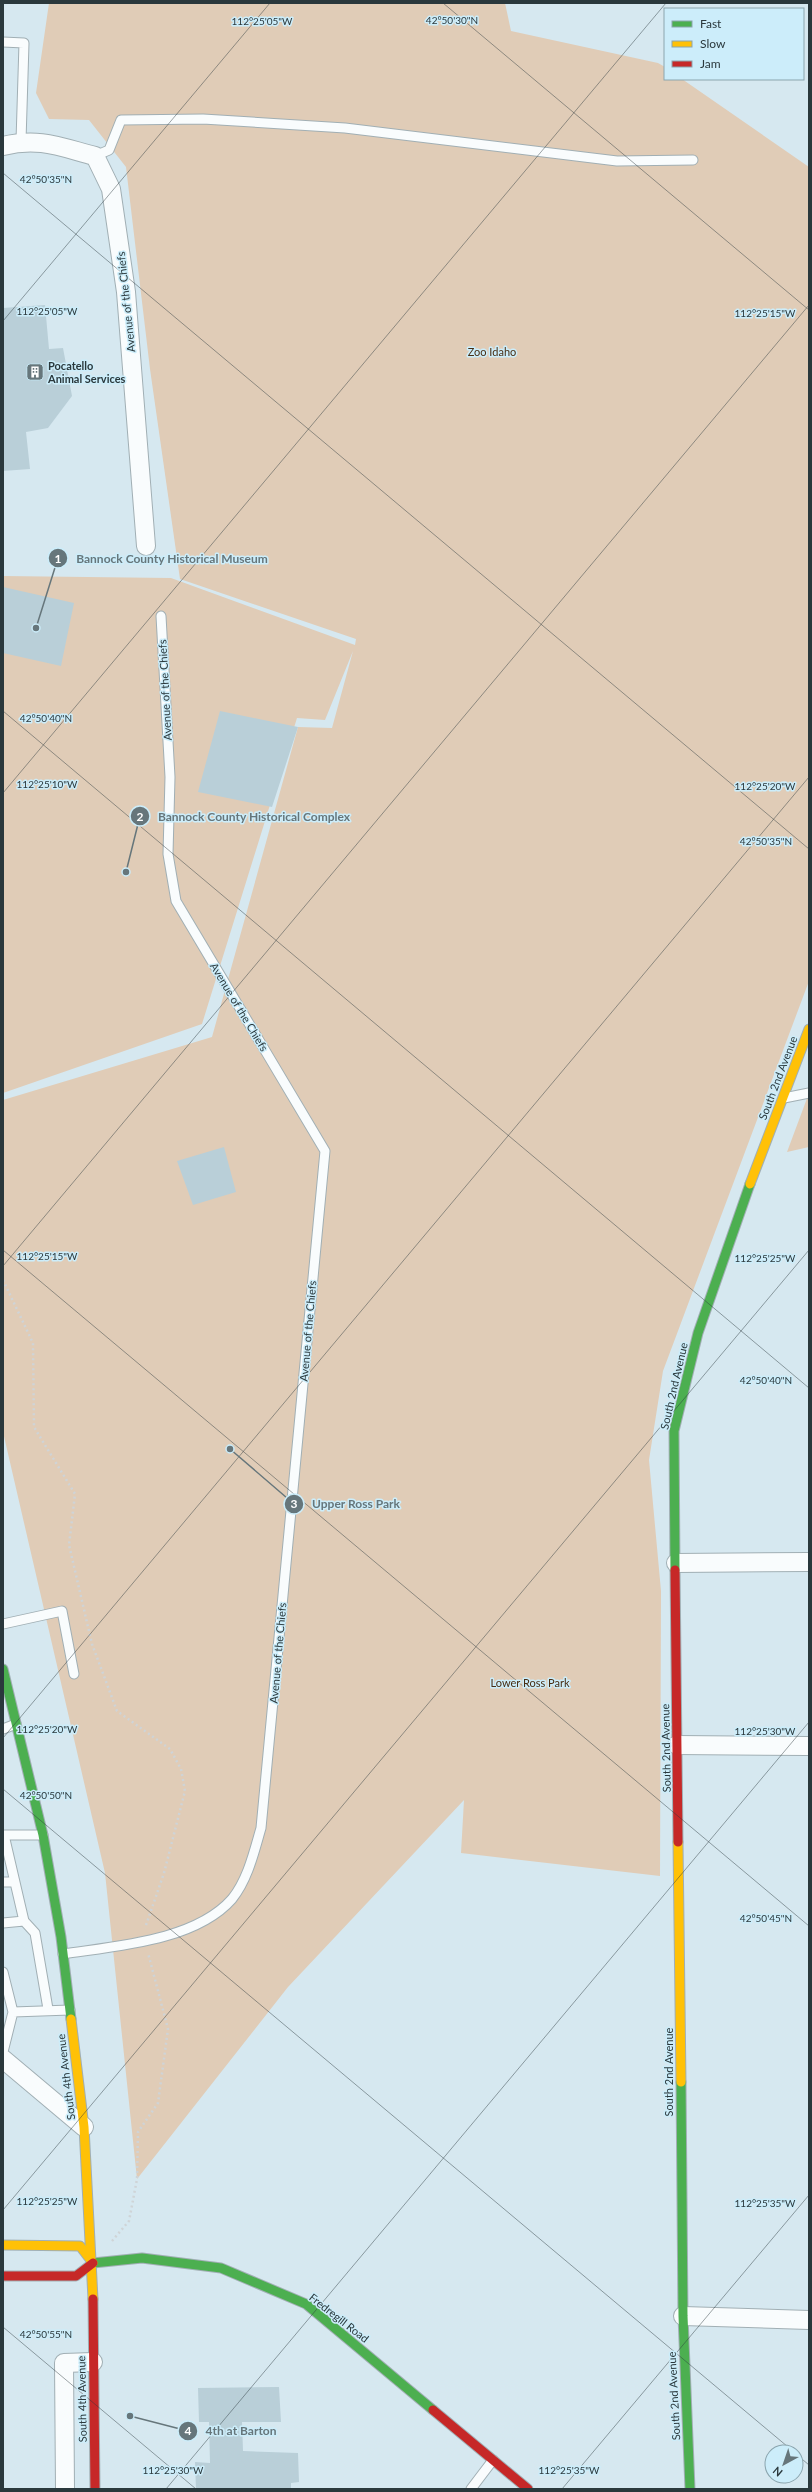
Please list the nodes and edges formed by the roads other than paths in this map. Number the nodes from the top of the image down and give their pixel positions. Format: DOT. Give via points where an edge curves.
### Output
graph roads {
  1 [pos="3,42"];
  2 [pos="21,141"];
  3 [pos="3,146"];
  4 [pos="94,156"];
  5 [pos="693,160"];
  6 [pos="146,546"];
  7 [pos="161,616"];
  8 [pos="809,1029"];
  9 [pos="809,1093"];
  10 [pos="783,1099"];
  11 [pos="809,1562"];
  12 [pos="676,1563"];
  13 [pos="3,1624"];
  14 [pos="3,1670"];
  15 [pos="74,1674"];
  16 [pos="16,1724"];
  17 [pos="3,1729"];
  18 [pos="677,1745"];
  19 [pos="809,1746"];
  20 [pos="4,1833"];
  21 [pos="43,1834"];
  22 [pos="3,1882"];
  23 [pos="15,1882"];
  24 [pos="24,1920"];
  25 [pos="3,1923"];
  26 [pos="63,1954"];
  27 [pos="3,1972"];
  28 [pos="48,2009"];
  29 [pos="70,2010"];
  30 [pos="13,2012"];
  31 [pos="3,2052"];
  32 [pos="3,2059"];
  33 [pos="84,2127"];
  34 [pos="3,2245"];
  35 [pos="93,2263"];
  36 [pos="3,2276"];
  37 [pos="682,2316"];
  38 [pos="809,2320"];
  39 [pos="93,2362"];
  40 [pos="493,2460"];
  41 [pos="65,2489"];
  42 [pos="95,2489"];
  43 [pos="471,2489"];
  44 [pos="528,2489"];
  45 [pos="690,2489"];
  1 -- 2 [label="lane" via="24,43"];
  2 -- 3 [label="street"];
  2 -- 4 [label="street" via="39,141"];
  4 -- 5 [label="lane" via="109,150 121,120 203,119 346,128 617,161"];
  4 -- 6 [label="street, Avenue of the Chiefs" via="111,189 126,292"];
  7 -- 26 [label="lane, Avenue of the Chiefs" via="170,777 168,854 176,901 325,1151 261,1828 249,1869 233,1898 217,1914 190,1927 142,1942"];
  8 -- 10 [label="street, South 2nd Avenue"];
  9 -- 10 [label="lane"];
  10 -- 12 [label="street, South 2nd Avenue" via="735,1223 698,1333 674,1431"];
  11 -- 12 [label="street"];
  12 -- 18 [label="street, South 2nd Avenue"];
  13 -- 15 [label="lane" via="62,1611"];
  14 -- 16 [label="street, South 4th Avenue"];
  16 -- 17 [label="lane"];
  16 -- 21 [label="street, South 4th Avenue"];
  18 -- 19 [label="street"];
  18 -- 37 [label="street, South 2nd Avenue" via="680,1823"];
  20 -- 21 [label="lane"];
  20 -- 23 [label="lane"];
  21 -- 26 [label="street, South 4th Avenue"];
  22 -- 23 [label="lane"];
  23 -- 24 [label="lane"];
  24 -- 25 [label="lane"];
  24 -- 28 [label="lane" via="35,1933"];
  26 -- 29 [label="street, South 4th Avenue"];
  27 -- 30 [label="lane"];
  28 -- 29 [label="lane"];
  28 -- 30 [label="lane"];
  29 -- 33 [label="street, South 4th Avenue"];
  30 -- 31 [label="lane"];
  32 -- 33 [label="street"];
  33 -- 35 [label="street, South 4th Avenue"];
  34 -- 35 [label="street" via="80,2246"];
  35 -- 36 [label="street" via="76,2276"];
  35 -- 39 [label="street, South 4th Avenue"];
  35 -- 40 [label="street, Fredregill Road" via="142,2258 221,2268 306,2304"];
  37 -- 38 [label="street"];
  37 -- 45 [label="street, South 2nd Avenue"];
  39 -- 41 [label="street" via="64,2363"];
  39 -- 42 [label="street, South 4th Avenue"];
  40 -- 43 [label="lane"];
  40 -- 44 [label="street, Fredregill Road"];
}
